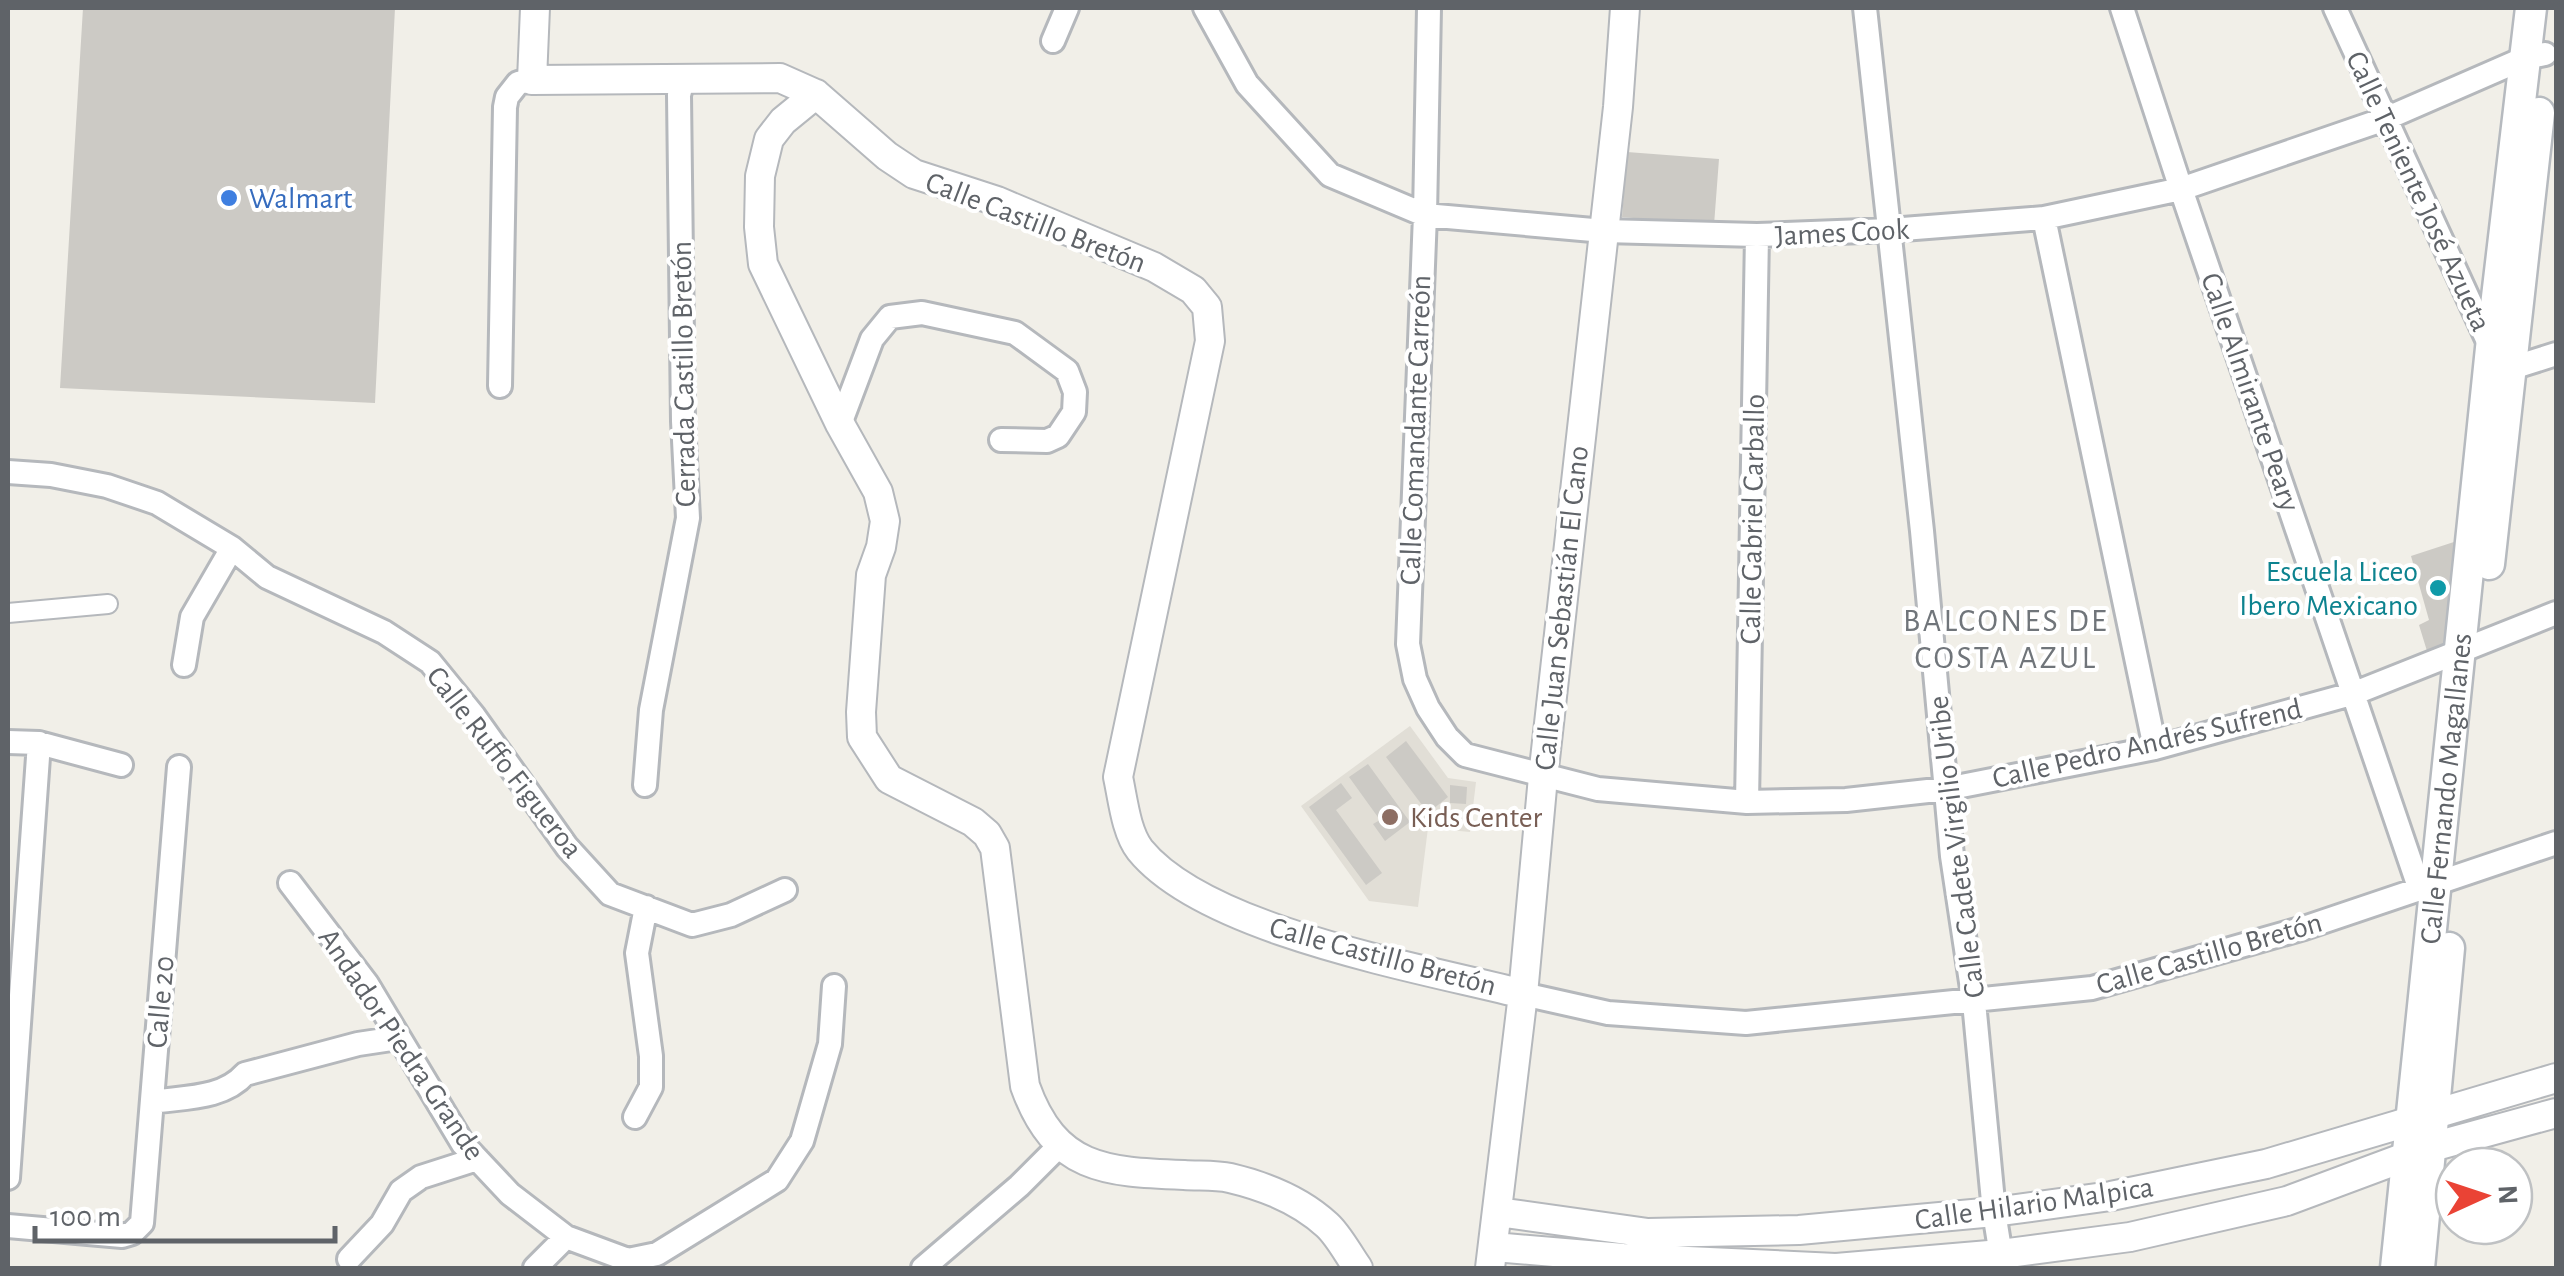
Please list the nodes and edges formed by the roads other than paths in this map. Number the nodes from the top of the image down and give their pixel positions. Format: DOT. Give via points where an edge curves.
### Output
graph roads {
  1 [pos="535,8"];
  2 [pos="1067,8"];
  3 [pos="1205,8"];
  4 [pos="1429,8"];
  5 [pos="1625,8"];
  6 [pos="1865,8"];
  7 [pos="2122,8"];
  8 [pos="2336,8"];
  9 [pos="2531,8"];
  10 [pos="2551,8"];
  11 [pos="1053,41"];
  12 [pos="2535,56"];
  13 [pos="683,79"];
  14 [pos="532,80"];
  15 [pos="816,94"];
  16 [pos="2386,119"];
  17 [pos="2180,189"];
  18 [pos="1424,215"];
  19 [pos="2044,218"];
  20 [pos="1890,230"];
  21 [pos="1604,231"];
  22 [pos="1757,236"];
  23 [pos="2556,354"];
  24 [pos="2502,358"];
  25 [pos="500,386"];
  26 [pos="840,424"];
  27 [pos="1001,440"];
  28 [pos="8,472"];
  29 [pos="232,548"];
  30 [pos="108,604"];
  31 [pos="2556,613"];
  32 [pos="8,614"];
  33 [pos="2470,647"];
  34 [pos="184,665"];
  35 [pos="2355,693"];
  36 [pos="8,742"];
  37 [pos="40,743"];
  38 [pos="2156,748"];
  39 [pos="120,765"];
  40 [pos="180,767"];
  41 [pos="1543,777"];
  42 [pos="644,785"];
  43 [pos="1946,788"];
  44 [pos="1746,802"];
  45 [pos="2556,843"];
  46 [pos="290,883"];
  47 [pos="2436,884"];
  48 [pos="784,890"];
  49 [pos="646,907"];
  50 [pos="834,986"];
  51 [pos="1523,994"];
  52 [pos="1974,1002"];
  53 [pos="398,1038"];
  54 [pos="2556,1078"];
  55 [pos="152,1102"];
  56 [pos="2556,1113"];
  57 [pos="635,1117"];
  58 [pos="2423,1117"];
  59 [pos="1060,1145"];
  60 [pos="2420,1152"];
  61 [pos="477,1159"];
  62 [pos="8,1178"];
  63 [pos="1498,1212"];
  64 [pos="1994,1212"];
  65 [pos="8,1226"];
  66 [pos="566,1237"];
  67 [pos="1491,1258"];
  68 [pos="349,1259"];
  69 [pos="658,1261"];
  70 [pos="2002,1261"];
  71 [pos="535,1268"];
  72 [pos="922,1268"];
  73 [pos="1358,1268"];
  74 [pos="2396,1268"];
  75 [pos="2419,1268"];
  1 -- 14 [label="street"];
  2 -- 11 [label="street"];
  3 -- 18 [label="street, James Cook" via="1248,84 1313,160 1330,175"];
  4 -- 18 [label="street, Calle Comandante Carreón"];
  5 -- 21 [label="street, Calle Juan Sebastián El Cano"];
  6 -- 20 [label="street, Calle Cadete Virgilio Uribe"];
  7 -- 17 [label="street, Calle Almirante Peary"];
  8 -- 16 [label="street, Calle Teniente José Azueta"];
  9 -- 12 [label="main road, Calle Fernando Magallanes"];
  10 -- 12 [label="main road, Calle Fernando Magallanes"];
  12 -- 16 [label="street, James Cook"];
  12 -- 24 [label="main road, Calle Fernando Magallanes"];
  13 -- 14 [label="street, Calle Castillo Bretón"];
  13 -- 15 [label="street, Calle Castillo Bretón" via="780,78"];
  13 -- 42 [label="street, Cerrada Castillo Bretón" via="688,518 651,710"];
  14 -- 25 [label="street" via="518,83 505,107"];
  15 -- 26 [label="street" via="769,139 759,227 763,264"];
  15 -- 51 [label="street, Calle Castillo Bretón" via="914,174 1154,267 1193,290 1207,307 1210,341 1118,777 1138,847 1175,884 1275,930"];
  16 -- 17 [label="street, James Cook"];
  16 -- 24 [label="street, Calle Teniente José Azueta"];
  17 -- 19 [label="street, James Cook"];
  17 -- 35 [label="street, Calle Almirante Peary"];
  18 -- 21 [label="street, James Cook"];
  18 -- 41 [label="street, Calle Comandante Carreón" via="1408,644 1415,679 1446,737 1465,755"];
  19 -- 20 [label="street, James Cook"];
  19 -- 38 [label="street"];
  20 -- 22 [label="street, James Cook"];
  20 -- 43 [label="street, Calle Cadete Virgilio Uribe"];
  21 -- 22 [label="street, James Cook"];
  21 -- 41 [label="street, Calle Juan Sebastián El Cano"];
  22 -- 44 [label="street, Calle Gabriel Carballo"];
  23 -- 24 [label="street"];
  24 -- 33 [label="main road, Calle Fernando Magallanes"];
  26 -- 27 [label="street" via="872,339 890,317 922,313 1015,333 1067,371 1074,412 1058,436"];
  26 -- 59 [label="street" via="878,492 885,521 871,575 862,737 889,779 973,822 995,848 1024,1086 1035,1115"];
  28 -- 29 [label="street, Calle Ruffo Figueroa" via="107,486 157,503"];
  29 -- 34 [label="street" via="192,617"];
  29 -- 49 [label="street, Calle Ruffo Figueroa" via="268,577 384,632 430,662 567,847 610,894"];
  30 -- 32 [label="street"];
  31 -- 33 [label="street, Calle Pedro Andrés Sufrend"];
  33 -- 35 [label="street, Calle Pedro Andrés Sufrend"];
  33 -- 47 [label="main road, Calle Fernando Magallanes"];
  35 -- 38 [label="street, Calle Pedro Andrés Sufrend"];
  35 -- 47 [label="street, Calle Almirante Peary"];
  36 -- 37 [label="street"];
  37 -- 39 [label="street"];
  37 -- 62 [label="street"];
  38 -- 43 [label="street, Calle Pedro Andrés Sufrend"];
  40 -- 55 [label="street, Calle 20"];
  41 -- 44 [label="street, Calle Pedro Andrés Sufrend" via="1598,789"];
  41 -- 51 [label="street, Calle Juan Sebastián El Cano"];
  43 -- 44 [label="street, Calle Pedro Andrés Sufrend"];
  43 -- 52 [label="street, Calle Cadete Virgilio Uribe"];
  45 -- 47 [label="street, Calle Castillo Bretón"];
  46 -- 53 [label="street, Andador Piedra Grande"];
  47 -- 52 [label="street, Calle Castillo Bretón" via="2092,988"];
  47 -- 58 [label="main road, Calle Fernando Magallanes"];
  48 -- 49 [label="street, Calle Ruffo Figueroa" via="692,925"];
  49 -- 57 [label="street" via="637,953 652,1087"];
  50 -- 69 [label="street" via="830,1044 802,1141 777,1180"];
  51 -- 52 [label="street, Calle Castillo Bretón" via="1608,1012 1746,1022"];
  51 -- 63 [label="street, Calle Juan Sebastián El Cano"];
  52 -- 64 [label="street, Calle Cadete Virgilio Uribe"];
  53 -- 55 [label="street" via="245,1074 220,1092"];
  53 -- 61 [label="street, Andador Piedra Grande"];
  54 -- 58 [label="street, Calle Hilario Malpica"];
  55 -- 65 [label="street, Calle 20" via="142,1223 132,1233"];
  56 -- 60 [label="street, Calle Hilario Malpica"];
  58 -- 60 [label="main road, Calle Fernando Magallanes"];
  58 -- 64 [label="street, Calle Hilario Malpica" via="2266,1164"];
  59 -- 72 [label="street"];
  59 -- 73 [label="street" via="1119,1172 1226,1177 1280,1194 1328,1226"];
  60 -- 70 [label="street, Calle Hilario Malpica" via="2287,1201"];
  60 -- 74 [label="main road, Calle Fernando Magallanes"];
  60 -- 75 [label="main road, Calle Fernando Magallanes"];
  61 -- 66 [label="street, Andador Piedra Grande"];
  61 -- 68 [label="street" via="401,1191"];
  63 -- 64 [label="street, Calle Hilario Malpica" via="1648,1233 1799,1230"];
  63 -- 67 [label="street, Calle Juan Sebastián El Cano"];
  64 -- 70 [label="street, Calle Cadete Virgilio Uribe"];
  66 -- 69 [label="street, Andador Piedra Grande" via="628,1260"];
  66 -- 71 [label="street"];
  67 -- 70 [label="street, Calle Hilario Malpica" via="1836,1268"];
}
